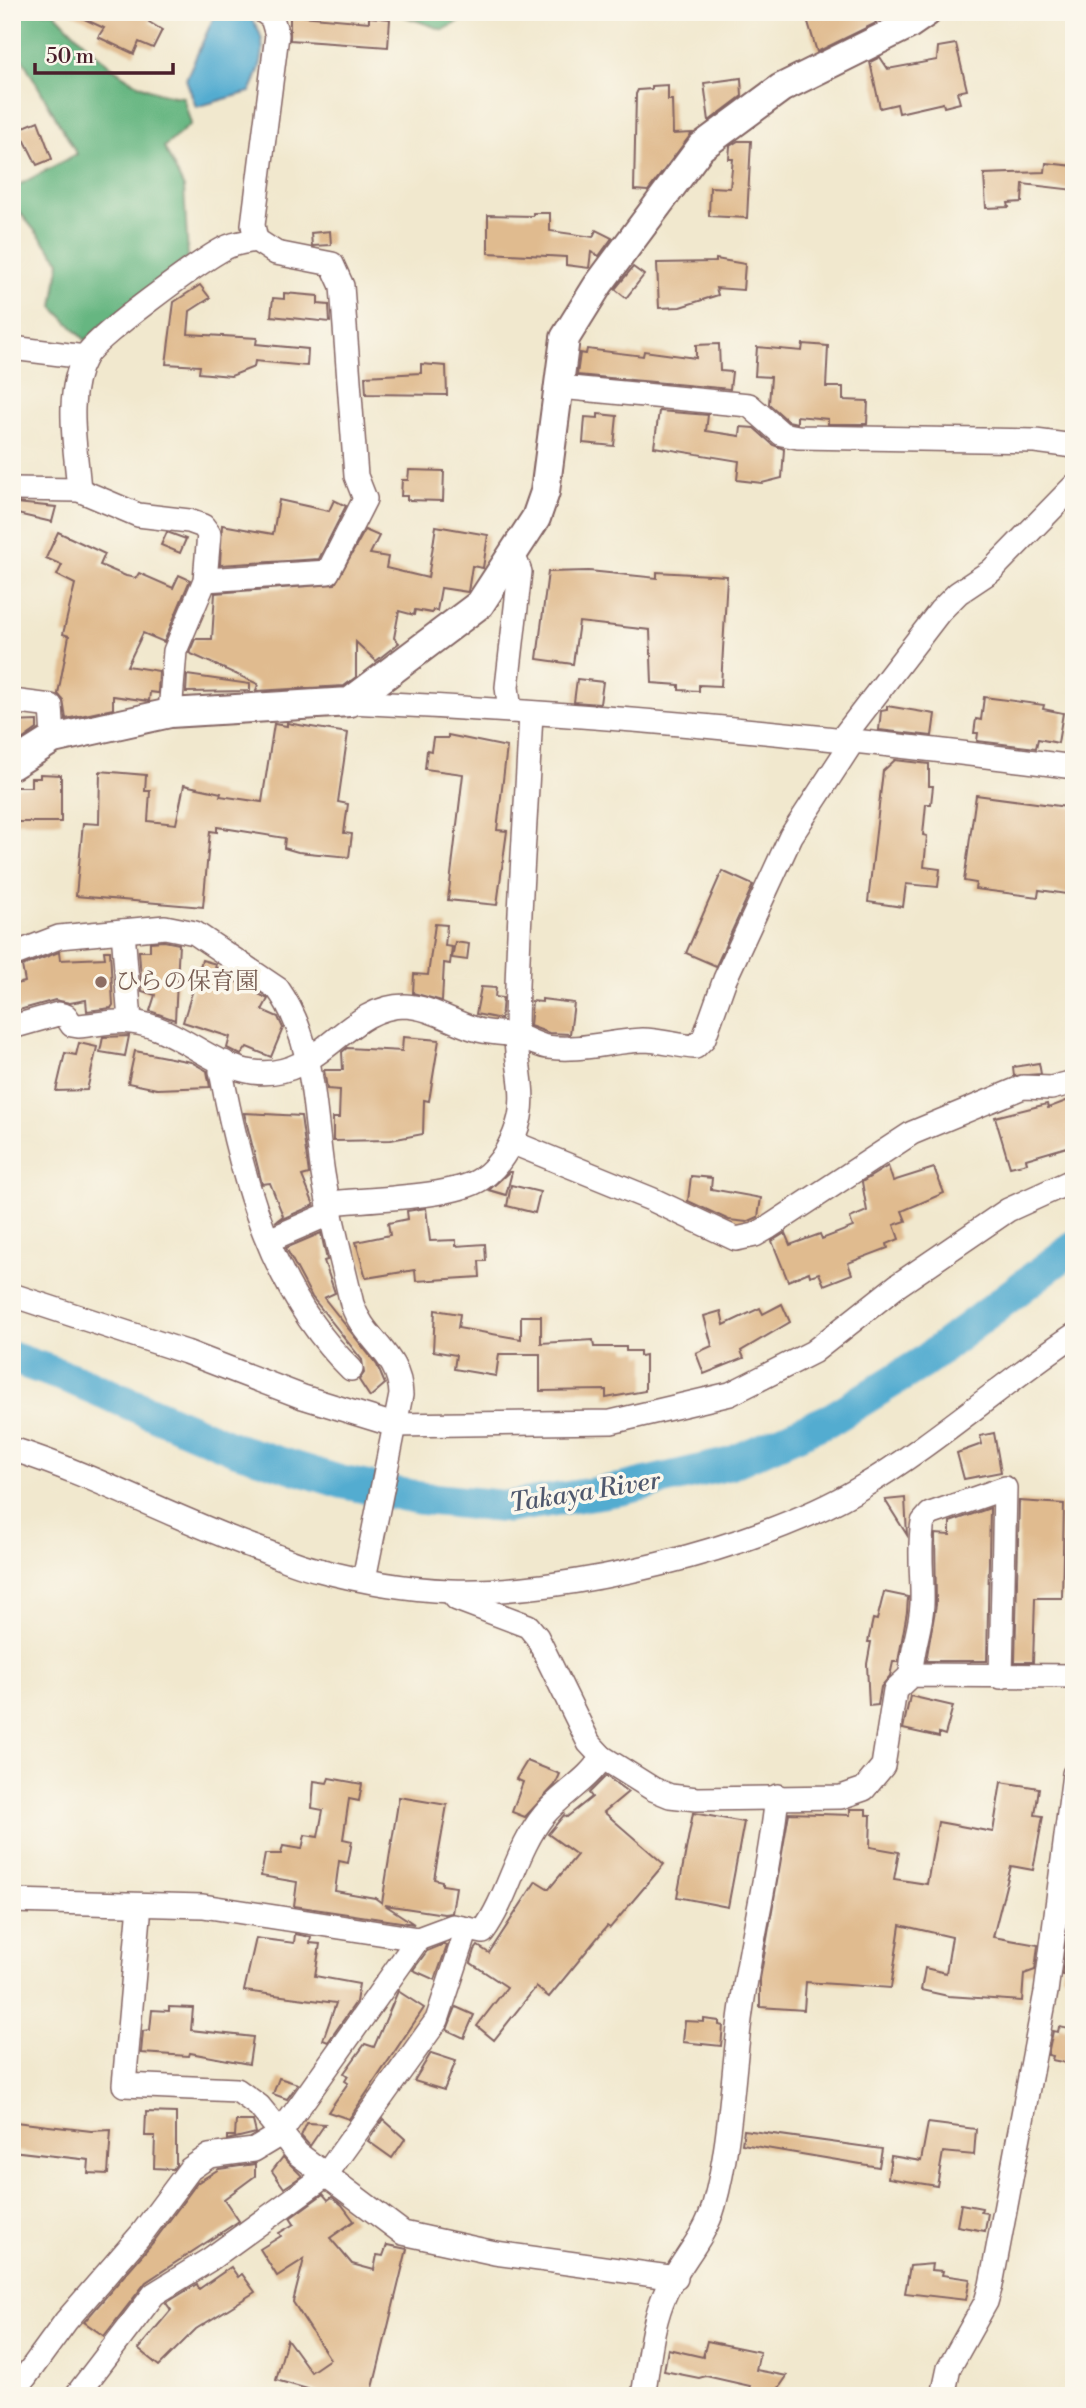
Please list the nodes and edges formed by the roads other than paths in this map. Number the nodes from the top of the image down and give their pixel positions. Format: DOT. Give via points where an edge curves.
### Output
graph roads {
  1 [pos="264,12"];
  2 [pos="927,12"];
  3 [pos="256,240"];
  4 [pos="12,348"];
  5 [pos="85,357"];
  6 [pos="560,387"];
  7 [pos="1074,446"];
  8 [pos="1074,486"];
  9 [pos="12,489"];
  10 [pos="79,490"];
  11 [pos="514,556"];
  12 [pos="205,580"];
  13 [pos="12,701"];
  14 [pos="350,702"];
  15 [pos="521,712"];
  16 [pos="170,713"];
  17 [pos="53,739"];
  18 [pos="847,740"];
  19 [pos="12,765"];
  20 [pos="1074,767"];
  21 [pos="123,931"];
  22 [pos="12,955"];
  23 [pos="130,1021"];
  24 [pos="12,1027"];
  25 [pos="516,1035"];
  26 [pos="223,1062"];
  27 [pos="308,1063"];
  28 [pos="1074,1082"];
  29 [pos="511,1143"];
  30 [pos="1074,1180"];
  31 [pos="330,1208"];
  32 [pos="269,1240"];
  33 [pos="12,1294"];
  34 [pos="1074,1335"];
  35 [pos="351,1369"];
  36 [pos="393,1429"];
  37 [pos="12,1449"];
  38 [pos="364,1577"];
  39 [pos="450,1591"];
  40 [pos="911,1675"];
  41 [pos="1074,1676"];
  42 [pos="1001,1677"];
  43 [pos="602,1757"];
  44 [pos="1074,1774"];
  45 [pos="777,1796"];
  46 [pos="12,1901"];
  47 [pos="140,1905"];
  48 [pos="467,1929"];
  49 [pos="418,1939"];
  50 [pos="279,2135"];
  51 [pos="326,2176"];
  52 [pos="676,2278"];
  53 [pos="23,2380"];
  54 [pos="76,2396"];
  55 [pos="643,2396"];
  56 [pos="943,2396"];
  1 -- 3 [label="street" via="272,18 277,35 253,225"];
  2 -- 6 [label="main road" via="781,88 701,147 583,307 565,338"];
  3 -- 5 [label="street" via="226,247 201,264 98,340"];
  3 -- 12 [label="street" via="276,253 332,264 338,273 356,477 365,499 328,572"];
  4 -- 5 [label="street"];
  5 -- 10 [label="street" via="73,415"];
  6 -- 7 [label="street" via="749,405 782,434 798,437 1035,441"];
  6 -- 11 [label="main road" via="545,492"];
  8 -- 18 [label="street" via="991,571 940,611"];
  9 -- 10 [label="street"];
  10 -- 12 [label="street" via="138,515 203,526 209,534"];
  11 -- 14 [label="main road" via="480,604"];
  11 -- 15 [label="street" via="520,572 507,687"];
  12 -- 16 [label="street" via="175,651"];
  13 -- 17 [label="street" via="51,706"];
  14 -- 15 [label="street"];
  14 -- 16 [label="main road"];
  15 -- 18 [label="street"];
  15 -- 25 [label="street"];
  16 -- 17 [label="main road"];
  17 -- 19 [label="main road"];
  18 -- 20 [label="street"];
  18 -- 25 [label="street" via="791,836 725,979 704,1038 695,1048 645,1040 547,1047"];
  21 -- 22 [label="street" via="59,937"];
  21 -- 23 [label="street"];
  21 -- 27 [label="street" via="165,927 195,933 278,989 302,1030"];
  23 -- 24 [label="street" via="78,1026 58,1014"];
  23 -- 26 [label="street" via="155,1027"];
  25 -- 27 [label="street" via="477,1030 405,1006 373,1014 336,1037"];
  25 -- 29 [label="street" via="523,1092"];
  26 -- 27 [label="street" via="253,1072"];
  26 -- 32 [label="street" via="233,1136"];
  27 -- 31 [label="street"];
  28 -- 29 [label="street" via="1051,1088 1023,1087 912,1133 762,1231 736,1238"];
  29 -- 31 [label="street" via="481,1180"];
  30 -- 36 [label="street" via="1008,1210 813,1352 730,1394 611,1422"];
  31 -- 32 [label="street"];
  31 -- 36 [label="street" via="356,1317 401,1375"];
  32 -- 35 [label="street" via="306,1317 323,1342"];
  33 -- 36 [label="street"];
  34 -- 39 [label="street" via="893,1468 854,1492 793,1519 739,1541 607,1574 540,1585"];
  36 -- 38 [label="street"];
  37 -- 38 [label="street" via="317,1570"];
  38 -- 39 [label="street"];
  39 -- 43 [label="street" via="457,1598 528,1626 589,1743"];
  40 -- 42 [label="street"];
  40 -- 42 [label="street" via="911,1656 921,1622 923,1522 930,1514 1005,1488"];
  40 -- 45 [label="street" via="895,1690 883,1766 864,1789 841,1797"];
  41 -- 42 [label="street"];
  43 -- 45 [label="street" via="670,1796"];
  43 -- 48 [label="street" via="596,1769 544,1815 483,1932"];
  44 -- 56 [label="street" via="1046,1993 990,2285 986,2302 949,2368"];
  45 -- 52 [label="street" via="714,2205"];
  46 -- 47 [label="street"];
  47 -- 49 [label="street" via="203,1906"];
  47 -- 50 [label="street" via="124,2085 237,2090 258,2106"];
  48 -- 49 [label="street" via="453,1926"];
  48 -- 51 [label="street" via="438,2020"];
  49 -- 50 [label="street"];
  50 -- 51 [label="street"];
  50 -- 53 [label="street" via="254,2150 209,2156 190,2169"];
  51 -- 52 [label="street" via="403,2233 495,2253"];
  51 -- 54 [label="street" via="154,2294"];
  52 -- 55 [label="street" via="655,2325"];
}
